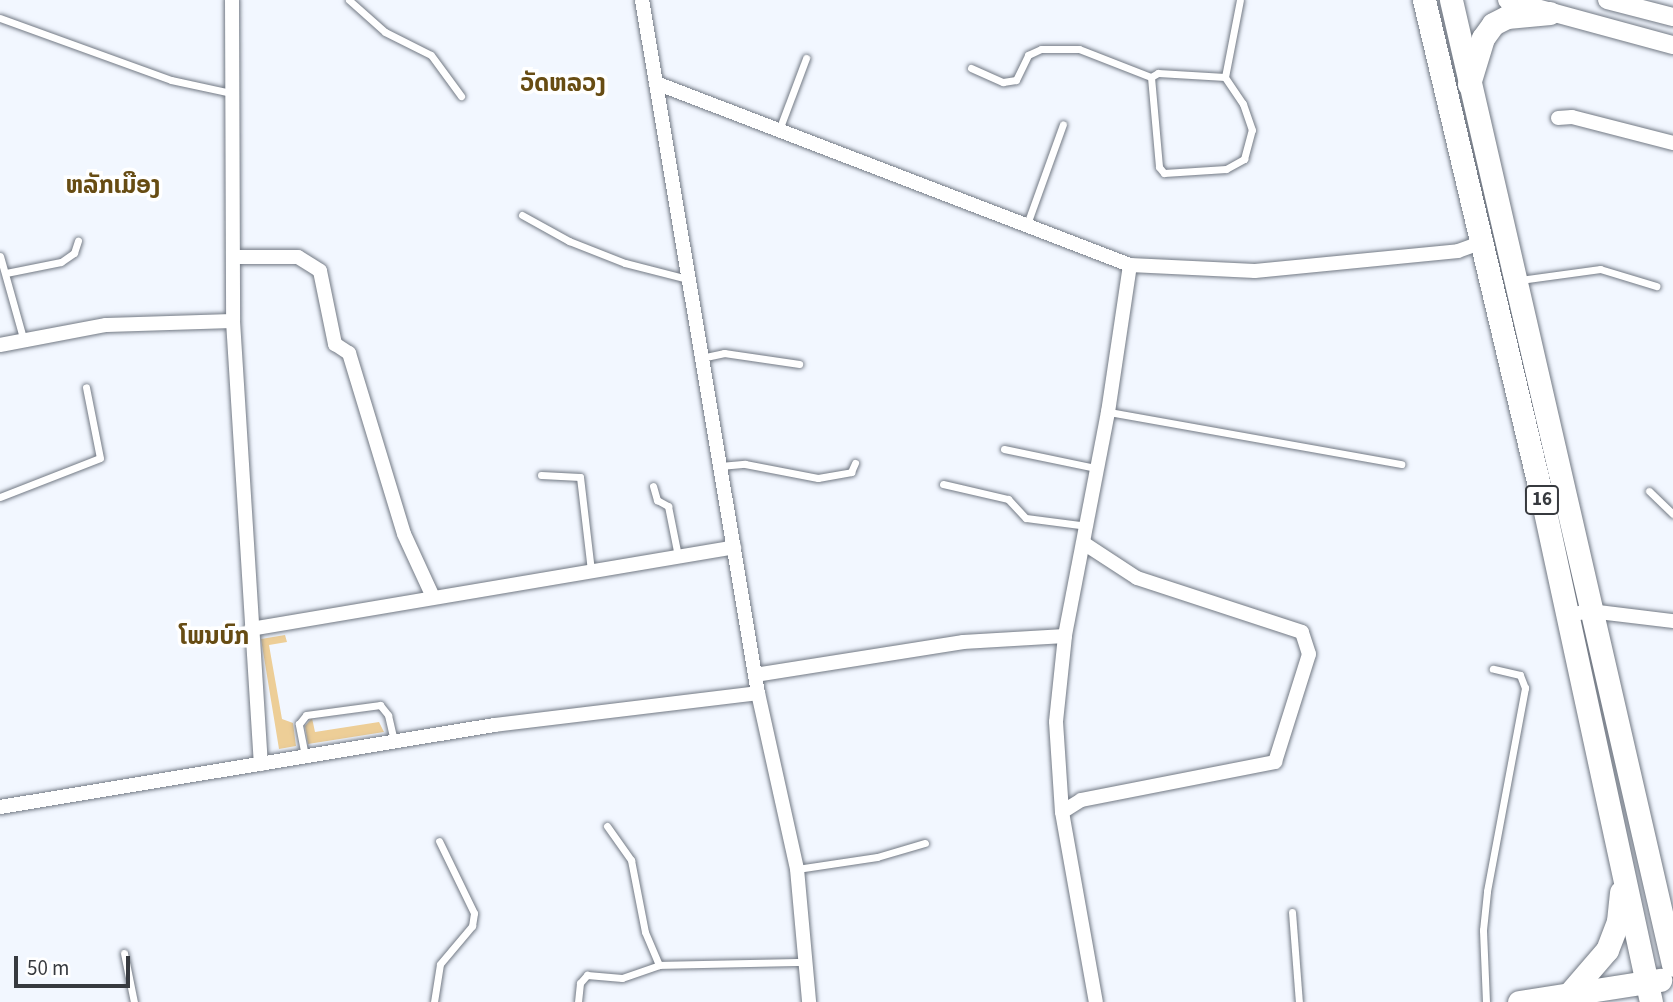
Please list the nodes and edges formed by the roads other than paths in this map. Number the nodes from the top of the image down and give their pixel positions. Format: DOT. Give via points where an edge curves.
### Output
graph roads {
  1 [pos="232,0"];
  2 [pos="349,0"];
  3 [pos="642,0"];
  4 [pos="1240,0"];
  5 [pos="1424,0"];
  6 [pos="1451,0"];
  7 [pos="1507,0"];
  8 [pos="1607,0"];
  9 [pos="1635,4"];
  10 [pos="1550,13"];
  11 [pos="1673,17"];
  12 [pos="0,18"];
  13 [pos="1673,45"];
  14 [pos="806,58"];
  15 [pos="971,68"];
  16 [pos="1151,77"];
  17 [pos="1225,77"];
  18 [pos="656,83"];
  19 [pos="1469,84"];
  20 [pos="231,93"];
  21 [pos="461,96"];
  22 [pos="1558,118"];
  23 [pos="1063,124"];
  24 [pos="778,132"];
  25 [pos="1673,143"];
  26 [pos="522,215"];
  27 [pos="1026,228"];
  28 [pos="1503,237"];
  29 [pos="78,241"];
  30 [pos="1479,242"];
  31 [pos="0,256"];
  32 [pos="236,257"];
  33 [pos="1130,265"];
  34 [pos="6,273"];
  35 [pos="688,279"];
  36 [pos="1515,280"];
  37 [pos="1656,286"];
  38 [pos="233,321"];
  39 [pos="23,338"];
  40 [pos="0,345"];
  41 [pos="701,358"];
  42 [pos="799,363"];
  43 [pos="86,387"];
  44 [pos="1108,412"];
  45 [pos="1004,449"];
  46 [pos="855,463"];
  47 [pos="1401,464"];
  48 [pos="720,466"];
  49 [pos="1096,468"];
  50 [pos="541,475"];
  51 [pos="943,484"];
  52 [pos="653,486"];
  53 [pos="1648,491"];
  54 [pos="0,497"];
  55 [pos="1673,514"];
  56 [pos="1088,526"];
  57 [pos="1085,544"];
  58 [pos="734,547"];
  59 [pos="678,557"];
  60 [pos="591,571"];
  61 [pos="433,597"];
  62 [pos="1579,613"];
  63 [pos="1673,621"];
  64 [pos="251,629"];
  65 [pos="1065,636"];
  66 [pos="1493,669"];
  67 [pos="755,675"];
  68 [pos="758,693"];
  69 [pos="394,742"];
  70 [pos="305,757"];
  71 [pos="261,764"];
  72 [pos="0,807"];
  73 [pos="1062,812"];
  74 [pos="607,826"];
  75 [pos="439,841"];
  76 [pos="925,842"];
  77 [pos="1650,865"];
  78 [pos="1622,868"];
  79 [pos="797,869"];
  80 [pos="1292,912"];
  81 [pos="1673,923"];
  82 [pos="124,953"];
  83 [pos="805,962"];
  84 [pos="659,965"];
  85 [pos="1673,965"];
  86 [pos="1673,978"];
  87 [pos="1649,992"];
  88 [pos="1569,994"];
  89 [pos="134,1002"];
  90 [pos="434,1002"];
  91 [pos="578,1002"];
  92 [pos="809,1002"];
  93 [pos="1096,1002"];
  94 [pos="1299,1002"];
  95 [pos="1486,1002"];
  96 [pos="1520,1002"];
  1 -- 20 [label="street"];
  2 -- 21 [label="lane" via="385,32 431,55"];
  3 -- 18 [label="street"];
  4 -- 17 [label="lane"];
  5 -- 30 [label="main road, 16"];
  6 -- 19 [label="main road, 16"];
  7 -- 10 [label="street"];
  8 -- 9 [label="street"];
  9 -- 11 [label="street"];
  10 -- 13 [label="street"];
  10 -- 19 [label="main road" via="1507,17 1493,24 1482,38"];
  12 -- 20 [label="lane" via="171,80"];
  14 -- 24 [label="lane"];
  15 -- 16 [label="lane" via="1003,82 1016,80 1028,55 1041,48 1079,49"];
  16 -- 17 [label="lane"];
  16 -- 17 [label="lane" via="1159,167 1171,174 1226,169 1244,159 1252,130 1243,104"];
  18 -- 24 [label="street"];
  18 -- 35 [label="street"];
  19 -- 28 [label="main road, 16"];
  20 -- 32 [label="street"];
  22 -- 25 [label="street" via="1573,117"];
  23 -- 27 [label="lane"];
  24 -- 27 [label="street"];
  26 -- 35 [label="lane" via="569,241 625,263"];
  27 -- 33 [label="street"];
  28 -- 30 [label="street"];
  28 -- 36 [label="main road, 16"];
  29 -- 34 [label="lane" via="74,253 61,262"];
  30 -- 33 [label="street" via="1458,251 1255,271"];
  30 -- 62 [label="main road, 16"];
  31 -- 34 [label="lane"];
  32 -- 38 [label="street"];
  32 -- 61 [label="street" via="298,257 320,271 335,344 349,353 404,534"];
  33 -- 44 [label="street"];
  34 -- 39 [label="lane"];
  35 -- 41 [label="street"];
  36 -- 37 [label="lane" via="1600,269"];
  36 -- 62 [label="main road, 16"];
  38 -- 39 [label="street" via="107,325"];
  38 -- 64 [label="street"];
  39 -- 40 [label="street"];
  41 -- 42 [label="lane" via="724,354"];
  41 -- 48 [label="street"];
  43 -- 54 [label="lane" via="100,458"];
  44 -- 47 [label="lane"];
  44 -- 49 [label="street"];
  45 -- 49 [label="lane"];
  46 -- 48 [label="lane" via="844,475 818,478 745,464"];
  48 -- 58 [label="street"];
  49 -- 56 [label="street"];
  50 -- 60 [label="lane" via="580,477"];
  51 -- 56 [label="lane" via="1008,499 1026,518"];
  52 -- 59 [label="lane" via="657,500 668,506"];
  53 -- 55 [label="lane"];
  56 -- 57 [label="street"];
  57 -- 65 [label="street"];
  57 -- 73 [label="street" via="1137,578 1302,632 1309,654 1275,762 1082,800"];
  58 -- 59 [label="street"];
  58 -- 67 [label="street"];
  59 -- 60 [label="street"];
  60 -- 61 [label="street"];
  61 -- 64 [label="street"];
  62 -- 63 [label="street"];
  62 -- 77 [label="main road, 16"];
  62 -- 78 [label="main road, 16"];
  64 -- 71 [label="street"];
  65 -- 67 [label="street" via="963,642"];
  65 -- 73 [label="street" via="1056,722"];
  66 -- 95 [label="lane" via="1520,675 1525,688 1487,891 1483,930"];
  67 -- 68 [label="street"];
  68 -- 69 [label="street" via="494,725"];
  68 -- 79 [label="street"];
  69 -- 70 [label="street"];
  69 -- 70 [label="lane" via="388,715 380,705 306,715 299,724"];
  70 -- 71 [label="street"];
  71 -- 72 [label="street"];
  73 -- 93 [label="street"];
  74 -- 84 [label="lane" via="631,860 645,932"];
  75 -- 90 [label="lane" via="474,912 472,926 440,964"];
  76 -- 79 [label="lane" via="877,857"];
  77 -- 81 [label="main road"];
  77 -- 85 [label="main road, 16"];
  78 -- 87 [label="main road, 16"];
  78 -- 88 [label="main road" via="1618,921 1607,950"];
  79 -- 83 [label="street"];
  80 -- 94 [label="lane"];
  82 -- 89 [label="lane"];
  83 -- 84 [label="lane"];
  83 -- 92 [label="street"];
  84 -- 91 [label="lane" via="622,978 587,975 580,983"];
  86 -- 87 [label="main road"];
  87 -- 88 [label="main road"];
  88 -- 96 [label="main road"];
}
